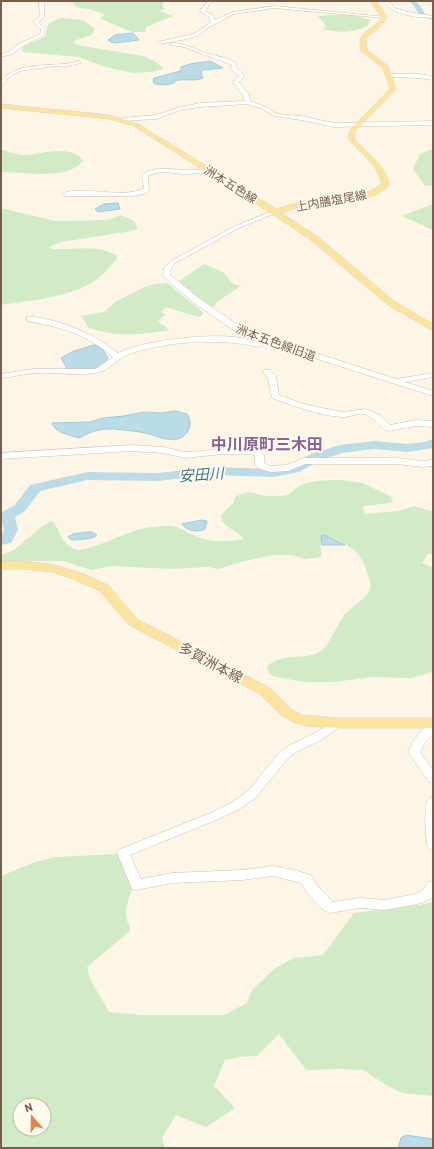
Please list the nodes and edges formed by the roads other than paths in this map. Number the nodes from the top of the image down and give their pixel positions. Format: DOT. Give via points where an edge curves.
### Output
graph roads {
  1 [pos="41,1"];
  2 [pos="210,1"];
  3 [pos="373,1"];
  4 [pos="386,1"];
  5 [pos="424,16"];
  6 [pos="384,17"];
  7 [pos="433,17"];
  8 [pos="433,22"];
  9 [pos="214,23"];
  10 [pos="1,56"];
  11 [pos="79,62"];
  12 [pos="390,76"];
  13 [pos="433,78"];
  14 [pos="1,84"];
  15 [pos="248,102"];
  16 [pos="1,106"];
  17 [pos="123,120"];
  18 [pos="433,123"];
  19 [pos="358,125"];
  20 [pos="209,170"];
  21 [pos="65,194"];
  22 [pos="275,212"];
  23 [pos="30,319"];
  24 [pos="433,328"];
  25 [pos="277,344"];
  26 [pos="117,357"];
  27 [pos="267,372"];
  28 [pos="433,375"];
  29 [pos="1,376"];
  30 [pos="397,382"];
  31 [pos="433,394"];
  32 [pos="433,424"];
  33 [pos="1,456"];
  34 [pos="433,462"];
  35 [pos="1,565"];
  36 [pos="338,723"];
  37 [pos="433,723"];
  38 [pos="433,728"];
  39 [pos="433,779"];
  40 [pos="433,801"];
  41 [pos="433,845"];
  42 [pos="433,886"];
  1 -- 10 [label="street" via="42,17 35,22 43,29 42,35"];
  2 -- 9 [label="street" via="202,11 211,16"];
  3 -- 6 [label="main road"];
  4 -- 5 [label="street" via="391,7 408,14"];
  5 -- 7 [label="street"];
  5 -- 8 [label="street"];
  6 -- 9 [label="street" via="274,7 233,13"];
  6 -- 12 [label="main road" via="381,23 365,34 362,44 364,51 386,67"];
  9 -- 15 [label="street" via="196,35 160,43 190,46 203,54 234,64 236,71 242,76 236,82 246,94"];
  11 -- 14 [label="street" via="19,70 10,74"];
  12 -- 13 [label="street"];
  12 -- 19 [label="main road, 上内膳塩尾線" via="392,89"];
  15 -- 17 [label="street" via="200,105 157,117"];
  15 -- 19 [label="street" via="276,116 334,125"];
  16 -- 17 [label="main road, 洲本五色線"];
  17 -- 20 [label="main road, 洲本五色線" via="136,125"];
  18 -- 19 [label="street"];
  19 -- 22 [label="main road, 上内膳塩尾線" via="352,131 351,138 380,172 385,181 383,187 369,194 314,201"];
  20 -- 21 [label="street" via="161,170 147,173 147,189 140,193"];
  20 -- 22 [label="main road, 洲本五色線"];
  22 -- 24 [label="main road, 洲本五色線" via="328,249 391,303"];
  22 -- 25 [label="street, 洲本五色線旧道" via="236,227 180,258 167,267 166,272 174,283 233,327"];
  23 -- 26 [label="street" via="40,319 74,328 94,339"];
  25 -- 26 [label="street" via="264,345 218,338 148,346"];
  25 -- 30 [label="street, 洲本五色線旧道"];
  26 -- 29 [label="street" via="105,368 95,372 33,372"];
  27 -- 32 [label="street" via="272,377 275,396 301,406 345,415 363,411 377,417 388,428 416,423"];
  28 -- 30 [label="street"];
  30 -- 31 [label="street, 洲本五色線旧道"];
  33 -- 34 [label="street" via="132,448 163,450 186,455 251,451 260,455 261,466 270,469 288,468 309,461 397,461 422,464"];
  35 -- 36 [label="main road, 多賀洲本線" via="23,564 54,569 104,588 133,622 264,691 296,718"];
  36 -- 37 [label="main road, 多賀洲本線"];
  36 -- 42 [label="street" via="283,756 252,794 237,805 123,853 137,885 178,877 242,875 273,871 294,874 306,879 330,908 360,903 385,905 418,899 428,894"];
  38 -- 39 [label="street" via="420,740 414,752"];
  40 -- 41 [label="street"];
}
